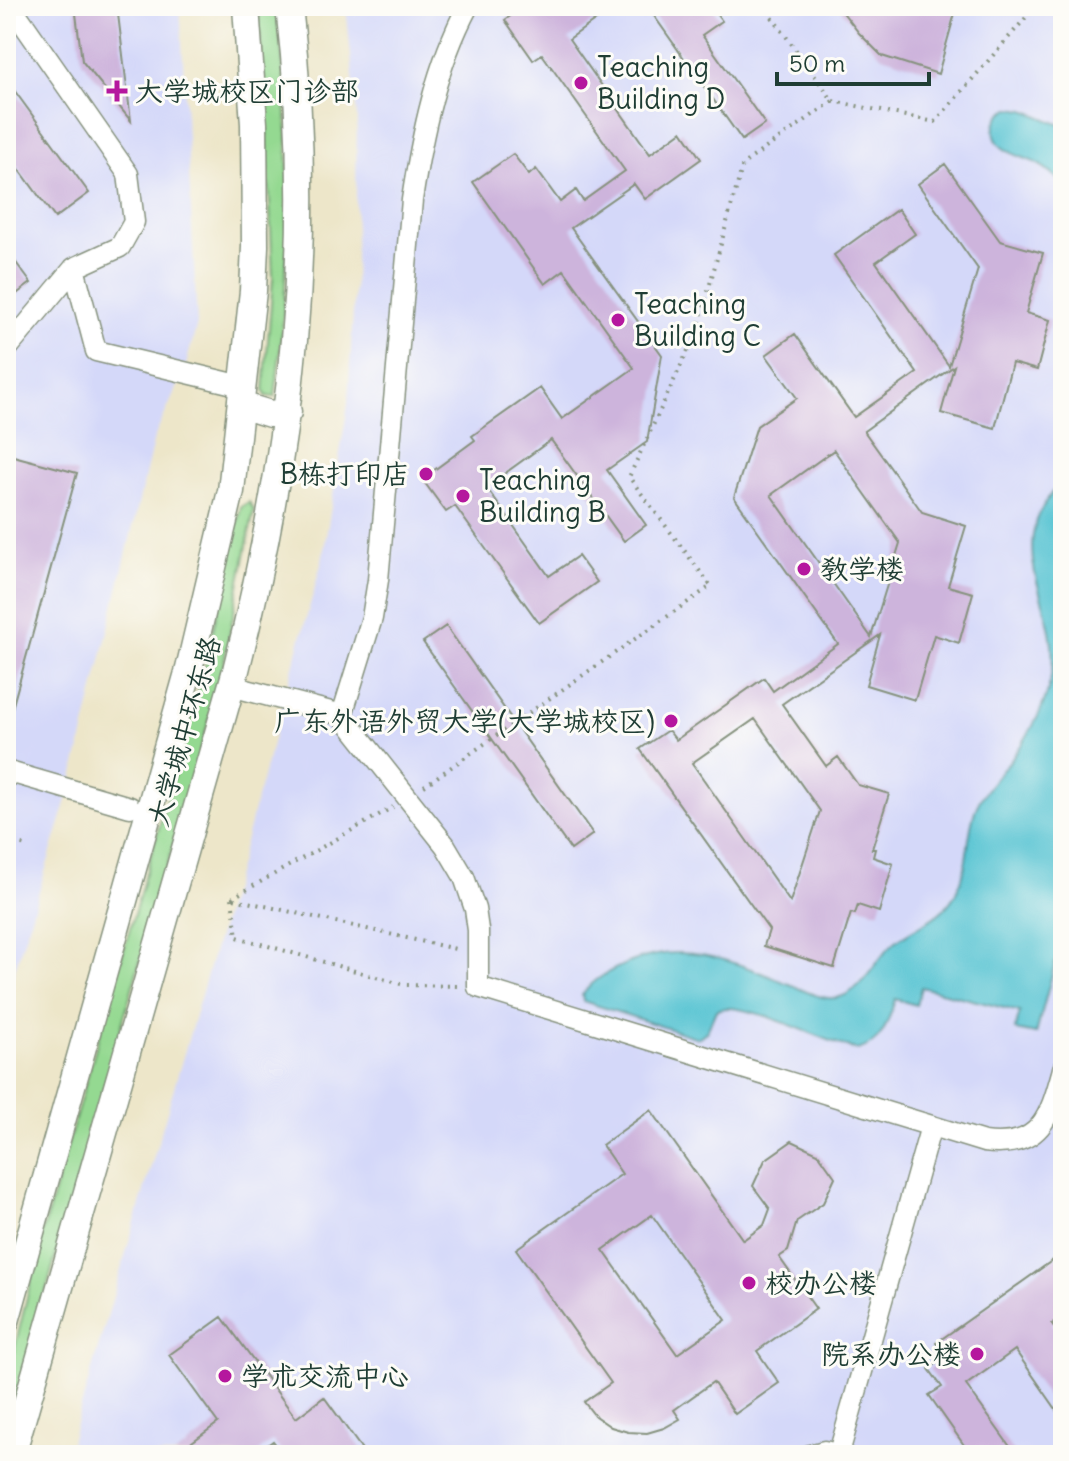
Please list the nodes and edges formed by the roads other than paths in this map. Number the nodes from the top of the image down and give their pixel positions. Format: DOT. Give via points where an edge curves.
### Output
graph roads {
  1 [pos="11,6"];
  2 [pos="246,6"];
  3 [pos="289,6"];
  4 [pos="468,6"];
  5 [pos="74,268"];
  6 [pos="6,350"];
  7 [pos="242,396"];
  8 [pos="288,412"];
  9 [pos="232,482"];
  10 [pos="275,491"];
  11 [pos="231,686"];
  12 [pos="342,715"];
  13 [pos="6,771"];
  14 [pos="130,807"];
  15 [pos="1063,1069"];
  16 [pos="931,1126"];
  17 [pos="6,1321"];
  18 [pos="841,1454"];
  19 [pos="12,1455"];
  20 [pos="810,1455"];
  1 -- 5 [label="lane" via="128,174 134,222 120,247"];
  2 -- 7 [label="main road, 大学城中环东路" via="255,246"];
  3 -- 8 [label="main road, 大学城中环东路" via="302,205"];
  4 -- 12 [label="lane" via="442,69 419,151 378,580"];
  5 -- 6 [label="lane"];
  5 -- 7 [label="lane" via="96,351"];
  7 -- 8 [label="main road" via="270,414"];
  7 -- 9 [label="main road, 大学城中环东路"];
  8 -- 10 [label="main road, 大学城中环东路"];
  9 -- 10 [label="main road"];
  9 -- 17 [label="main road, 大学城中环东路" via="189,669"];
  10 -- 11 [label="main road, 大学城中环东路"];
  11 -- 12 [label="lane"];
  11 -- 19 [label="main road, 大学城中环东路"];
  12 -- 16 [label="lane" via="445,845 464,877 475,909 478,987"];
  13 -- 14 [label="lane"];
  15 -- 16 [label="lane" via="1047,1118 1029,1136 996,1143"];
  16 -- 18 [label="lane"];
  18 -- 20 [label="lane"];
}
